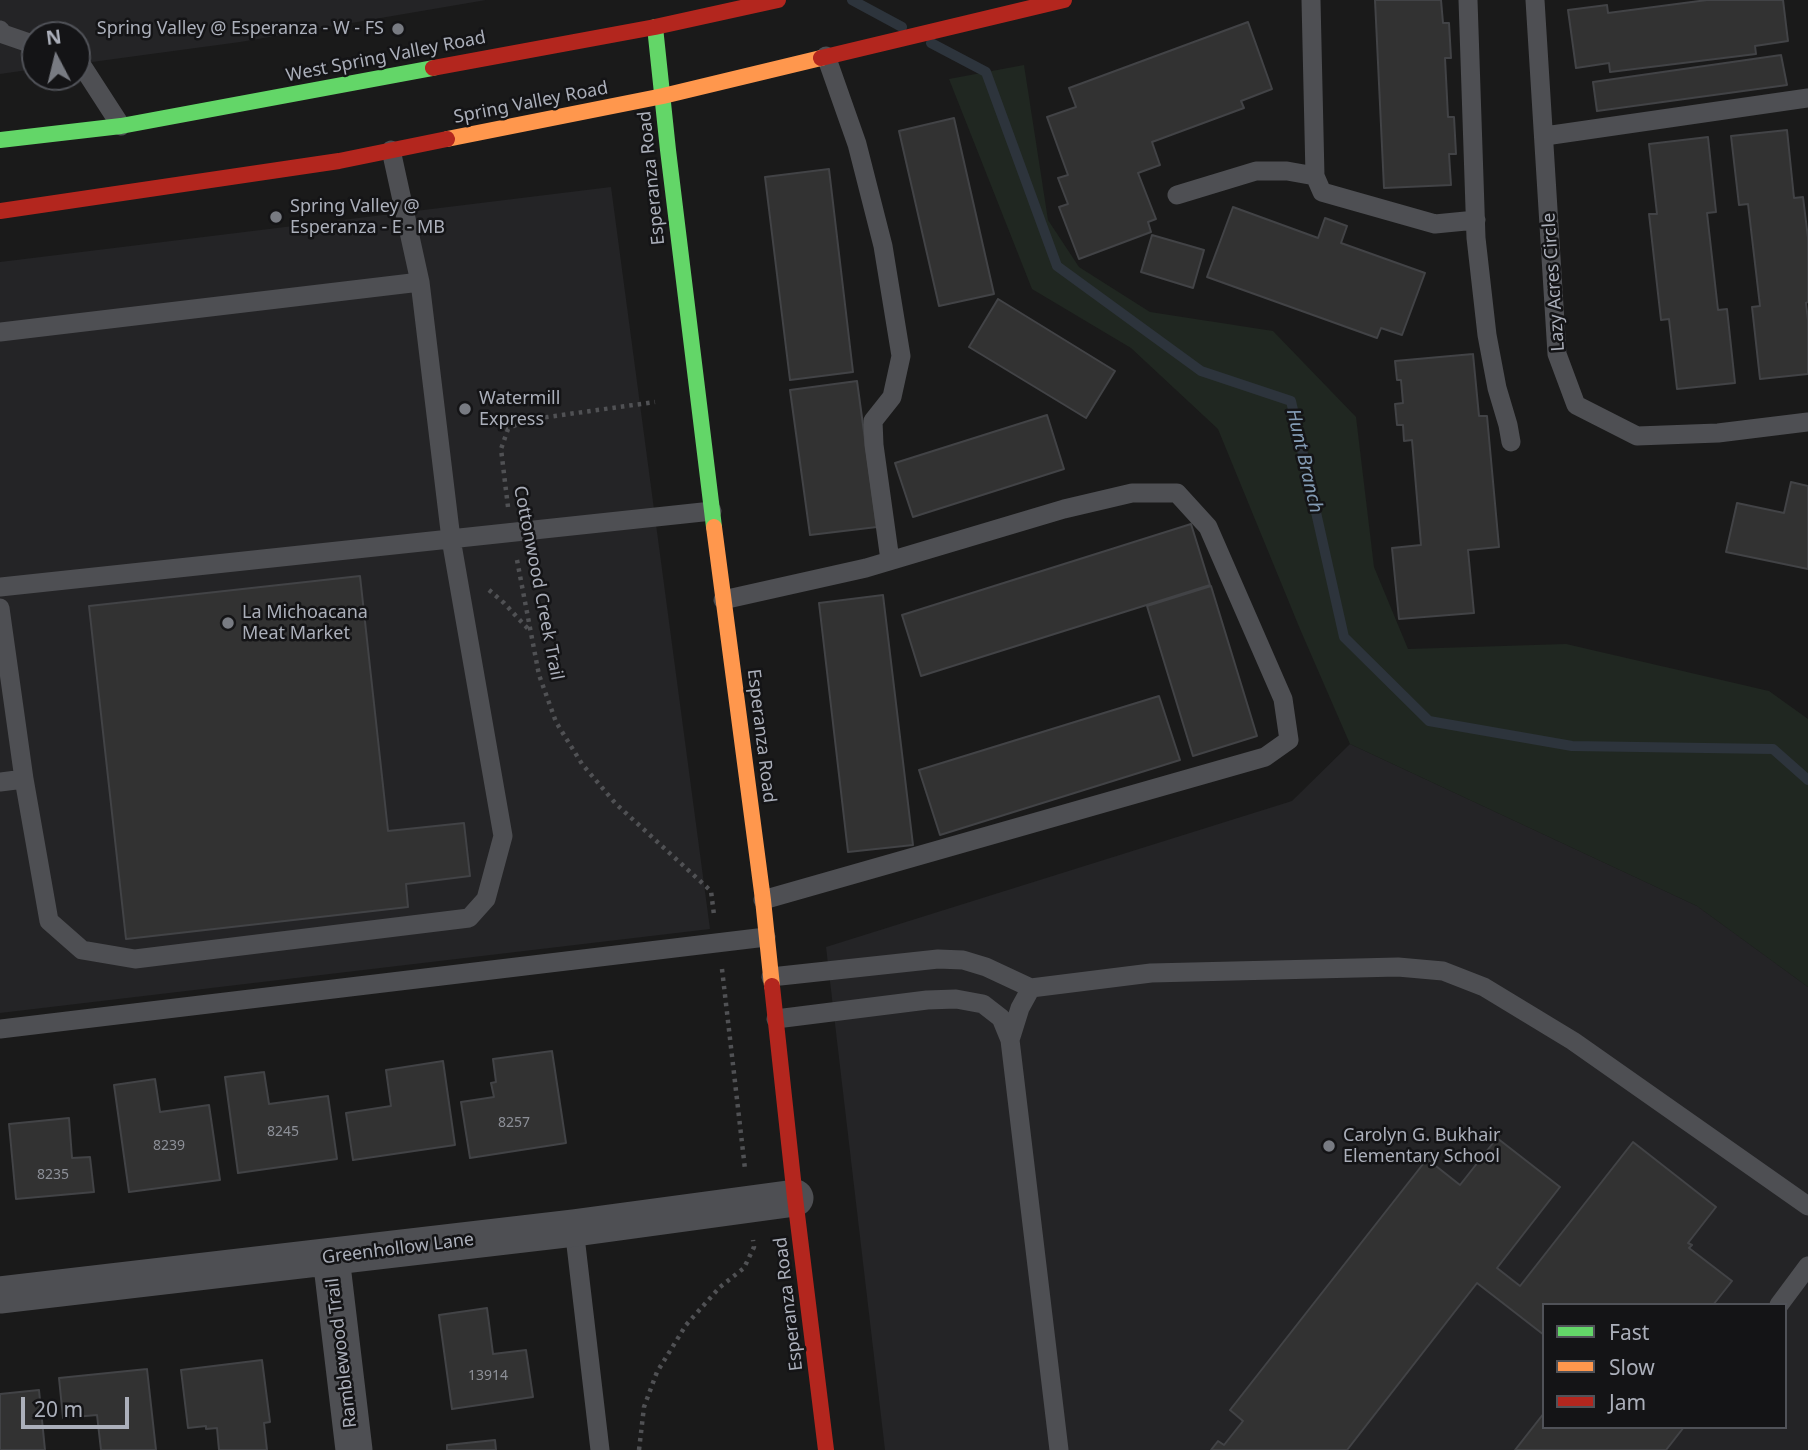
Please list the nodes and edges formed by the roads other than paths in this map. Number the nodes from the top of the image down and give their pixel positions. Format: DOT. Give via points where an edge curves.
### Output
graph roads {
  1 [pos="778,0"];
  2 [pos="1064,0"];
  3 [pos="1311,0"];
  4 [pos="1468,0"];
  5 [pos="1535,0"];
  6 [pos="655,27"];
  7 [pos="0,30"];
  8 [pos="21,40"];
  9 [pos="825,56"];
  10 [pos="91,80"];
  11 [pos="663,96"];
  12 [pos="1808,98"];
  13 [pos="121,126"];
  14 [pos="1545,136"];
  15 [pos="0,140"];
  16 [pos="391,150"];
  17 [pos="1315,176"];
  18 [pos="1177,195"];
  19 [pos="0,211"];
  20 [pos="1476,220"];
  21 [pos="420,282"];
  22 [pos="0,332"];
  23 [pos="1808,422"];
  24 [pos="1511,442"];
  25 [pos="712,511"];
  26 [pos="451,538"];
  27 [pos="891,560"];
  28 [pos="0,587"];
  29 [pos="723,600"];
  30 [pos="0,608"];
  31 [pos="24,779"];
  32 [pos="0,782"];
  33 [pos="763,900"];
  34 [pos="766,937"];
  35 [pos="771,977"];
  36 [pos="1031,988"];
  37 [pos="776,1019"];
  38 [pos="0,1029"];
  39 [pos="1010,1040"];
  40 [pos="795,1198"];
  41 [pos="1808,1206"];
  42 [pos="574,1228"];
  43 [pos="331,1257"];
  44 [pos="1808,1266"];
  45 [pos="0,1295"];
  46 [pos="1780,1303"];
  47 [pos="354,1450"];
  48 [pos="600,1450"];
  49 [pos="826,1450"];
  50 [pos="1059,1450"];
  1 -- 6 [label="main road, West Spring Valley Road"];
  2 -- 9 [label="main road, Spring Valley Road"];
  3 -- 17 [label="lane"];
  4 -- 20 [label="lane"];
  5 -- 14 [label="lane, Lazy Acres Circle"];
  6 -- 11 [label="main road, Esperanza Road"];
  6 -- 13 [label="main road, West Spring Valley Road"];
  7 -- 8 [label="lane"];
  9 -- 11 [label="main road, Spring Valley Road"];
  9 -- 27 [label="lane" via="858,144 883,246 901,356 891,397 873,421"];
  10 -- 13 [label="lane"];
  11 -- 16 [label="main road, Spring Valley Road"];
  11 -- 25 [label="main road, Esperanza Road"];
  12 -- 14 [label="lane"];
  13 -- 15 [label="main road, West Spring Valley Road"];
  14 -- 23 [label="lane, Lazy Acres Circle" via="1557,354 1576,405 1637,436 1717,433"];
  16 -- 19 [label="main road, Spring Valley Road"];
  16 -- 21 [label="lane"];
  17 -- 18 [label="lane" via="1256,171"];
  17 -- 20 [label="lane" via="1322,192 1436,224"];
  20 -- 24 [label="lane" via="1487,335"];
  21 -- 22 [label="lane"];
  21 -- 26 [label="lane"];
  25 -- 26 [label="lane"];
  25 -- 29 [label="main road, Esperanza Road"];
  26 -- 28 [label="lane"];
  26 -- 31 [label="lane" via="503,836 486,899 469,918 135,959 82,950 49,920"];
  27 -- 29 [label="lane"];
  27 -- 33 [label="lane" via="1132,493 1177,494 1208,527 1283,699 1289,740 1265,757"];
  29 -- 33 [label="main road, Esperanza Road"];
  30 -- 31 [label="lane"];
  31 -- 32 [label="lane"];
  33 -- 34 [label="main road, Esperanza Road"];
  34 -- 35 [label="main road, Esperanza Road"];
  34 -- 38 [label="lane"];
  35 -- 36 [label="lane" via="938,958 986,967"];
  35 -- 37 [label="main road, Esperanza Road"];
  36 -- 39 [label="lane"];
  36 -- 41 [label="lane" via="1151,973 1398,967 1443,971 1485,987 1573,1041"];
  37 -- 39 [label="lane" via="956,999 983,1004 1001,1018"];
  37 -- 40 [label="main road, Esperanza Road"];
  39 -- 50 [label="lane"];
  40 -- 42 [label="street, Greenhollow Lane"];
  40 -- 49 [label="main road, Esperanza Road"];
  42 -- 43 [label="street, Greenhollow Lane"];
  42 -- 48 [label="lane"];
  43 -- 45 [label="street, Greenhollow Lane"];
  43 -- 47 [label="street, Ramblewood Trail"];
  44 -- 46 [label="lane"];
}
